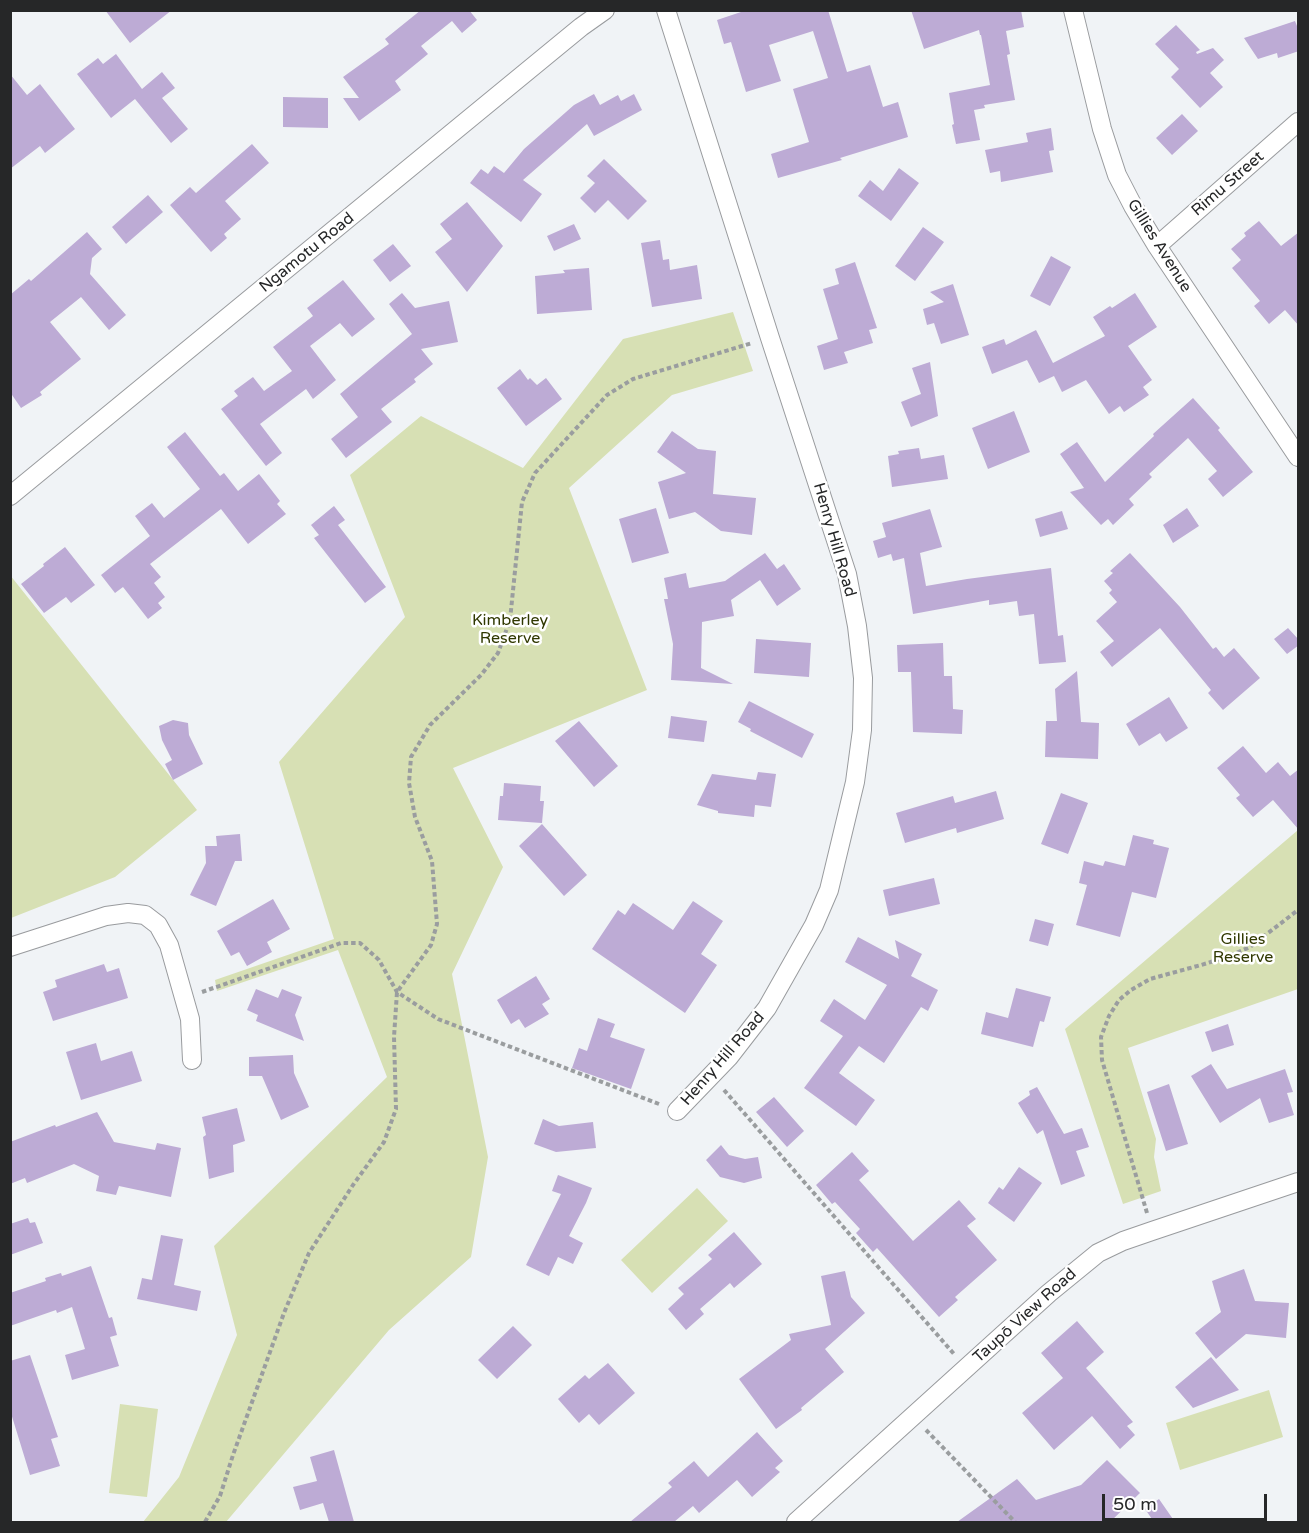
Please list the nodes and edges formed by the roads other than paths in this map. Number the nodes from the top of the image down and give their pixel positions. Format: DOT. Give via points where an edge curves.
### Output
graph roads {
  1 [pos="605,10"];
  2 [pos="666,10"];
  3 [pos="1073,10"];
  4 [pos="1299,122"];
  5 [pos="1157,246"];
  6 [pos="1299,457"];
  7 [pos="10,496"];
  8 [pos="10,947"];
  9 [pos="192,1060"];
  10 [pos="677,1111"];
  11 [pos="1299,1182"];
  12 [pos="796,1522"];
  1 -- 7 [label="street, Ngamotu Road"];
  2 -- 10 [label="street, Henry Hill Road" via="847,573 863,678 855,783 829,890 814,925 767,1008 729,1058"];
  3 -- 5 [label="street, Gillies Avenue" via="1117,175"];
  4 -- 5 [label="street, Rimu Street"];
  5 -- 6 [label="street, Gillies Avenue"];
  8 -- 9 [label="street" via="106,916 145,915 158,926 169,945 190,1019"];
  11 -- 12 [label="street, Taupō View Road" via="1098,1253"];
}
